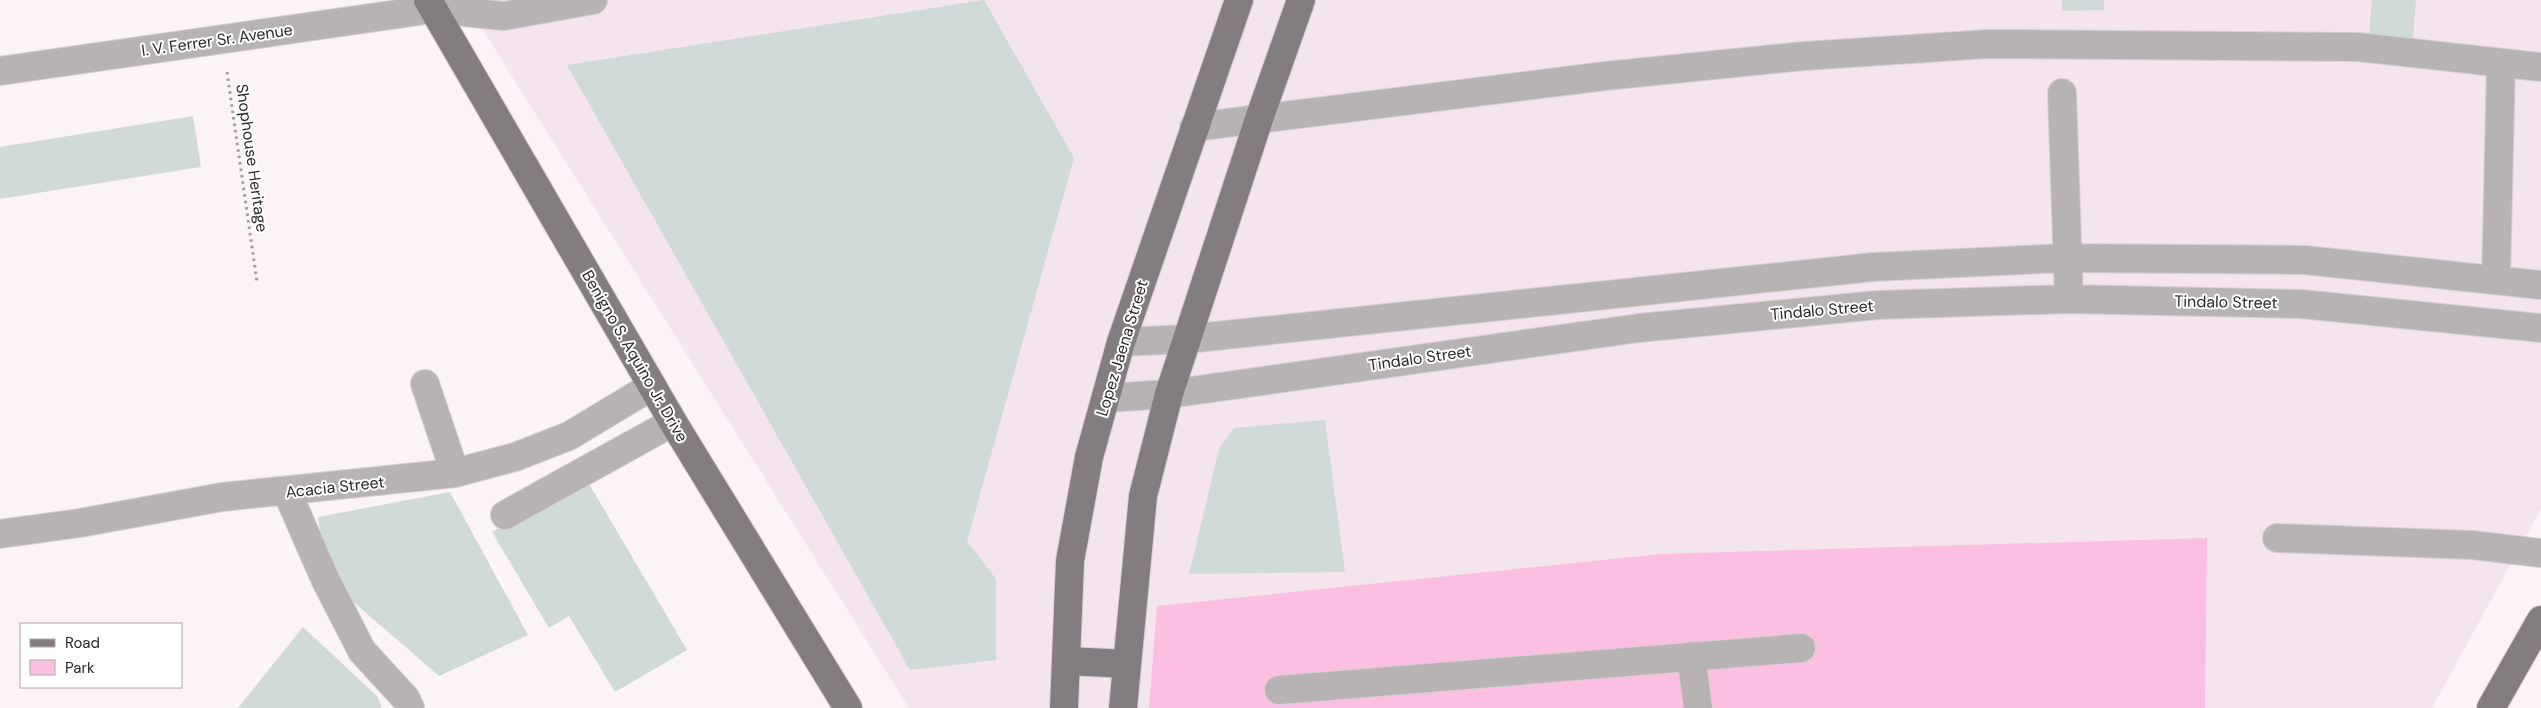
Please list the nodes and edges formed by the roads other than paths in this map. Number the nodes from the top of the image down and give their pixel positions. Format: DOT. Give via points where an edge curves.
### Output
graph roads {
  1 [pos="593,0"];
  2 [pos="1239,0"];
  3 [pos="1302,0"];
  4 [pos="435,3"];
  5 [pos="2501,63"];
  6 [pos="2541,67"];
  7 [pos="0,71"];
  8 [pos="2062,93"];
  9 [pos="1259,119"];
  10 [pos="1194,127"];
  11 [pos="2066,258"];
  12 [pos="2305,260"];
  13 [pos="1873,267"];
  14 [pos="2496,280"];
  15 [pos="2541,285"];
  16 [pos="1635,292"];
  17 [pos="2069,299"];
  18 [pos="2300,304"];
  19 [pos="1878,305"];
  20 [pos="1639,328"];
  21 [pos="2541,328"];
  22 [pos="1186,339"];
  23 [pos="1121,342"];
  24 [pos="424,384"];
  25 [pos="652,386"];
  26 [pos="1169,394"];
  27 [pos="1106,398"];
  28 [pos="673,422"];
  29 [pos="455,473"];
  30 [pos="288,492"];
  31 [pos="505,515"];
  32 [pos="0,534"];
  33 [pos="2277,538"];
  34 [pos="2541,553"];
  35 [pos="2541,620"];
  36 [pos="1801,648"];
  37 [pos="1692,656"];
  38 [pos="1067,661"];
  39 [pos="1127,664"];
  40 [pos="1279,690"];
  41 [pos="410,708"];
  42 [pos="848,708"];
  43 [pos="1064,708"];
  44 [pos="1123,708"];
  45 [pos="1698,708"];
  46 [pos="2491,708"];
  1 -- 4 [label="street, I. V. Ferrer Sr. Avenue" via="504,16"];
  2 -- 10 [label="main road, Lopez Jaena Street"];
  3 -- 9 [label="main road"];
  4 -- 7 [label="street, I. V. Ferrer Sr. Avenue" via="222,39"];
  4 -- 25 [label="main road, Benigno S. Aquino Jr. Drive"];
  5 -- 6 [label="street"];
  5 -- 9 [label="street" via="2358,48 1988,44 1804,56 1605,76"];
  5 -- 14 [label="street"];
  8 -- 11 [label="street"];
  9 -- 10 [label="street"];
  9 -- 22 [label="main road"];
  10 -- 23 [label="main road, Lopez Jaena Street"];
  11 -- 12 [label="street"];
  11 -- 13 [label="street"];
  11 -- 17 [label="street"];
  12 -- 14 [label="street"];
  12 -- 18 [label="street"];
  13 -- 16 [label="street"];
  13 -- 19 [label="street"];
  14 -- 15 [label="street"];
  16 -- 20 [label="street"];
  16 -- 22 [label="street"];
  17 -- 18 [label="street, Tindalo Street"];
  17 -- 19 [label="street, Tindalo Street"];
  18 -- 21 [label="street, Tindalo Street"];
  19 -- 20 [label="street, Tindalo Street"];
  20 -- 26 [label="street, Tindalo Street"];
  22 -- 23 [label="street"];
  22 -- 26 [label="main road"];
  23 -- 27 [label="main road, Lopez Jaena Street"];
  24 -- 29 [label="street"];
  25 -- 28 [label="main road, Benigno S. Aquino Jr. Drive"];
  25 -- 29 [label="street, Acacia Street" via="569,436 515,457"];
  26 -- 27 [label="street, Tindalo Street"];
  26 -- 39 [label="main road" via="1144,496"];
  27 -- 38 [label="main road, Lopez Jaena Street" via="1089,457 1070,561"];
  28 -- 31 [label="street"];
  28 -- 42 [label="main road, Benigno S. Aquino Jr. Drive"];
  29 -- 30 [label="street, Acacia Street"];
  30 -- 32 [label="street, Acacia Street" via="222,498"];
  30 -- 41 [label="street" via="326,581 362,650"];
  33 -- 34 [label="street" via="2472,545"];
  35 -- 46 [label="main road"];
  36 -- 37 [label="street"];
  37 -- 40 [label="street"];
  37 -- 45 [label="street"];
  38 -- 39 [label="main road"];
  38 -- 43 [label="main road, Lopez Jaena Street"];
  39 -- 44 [label="main road"];
}
